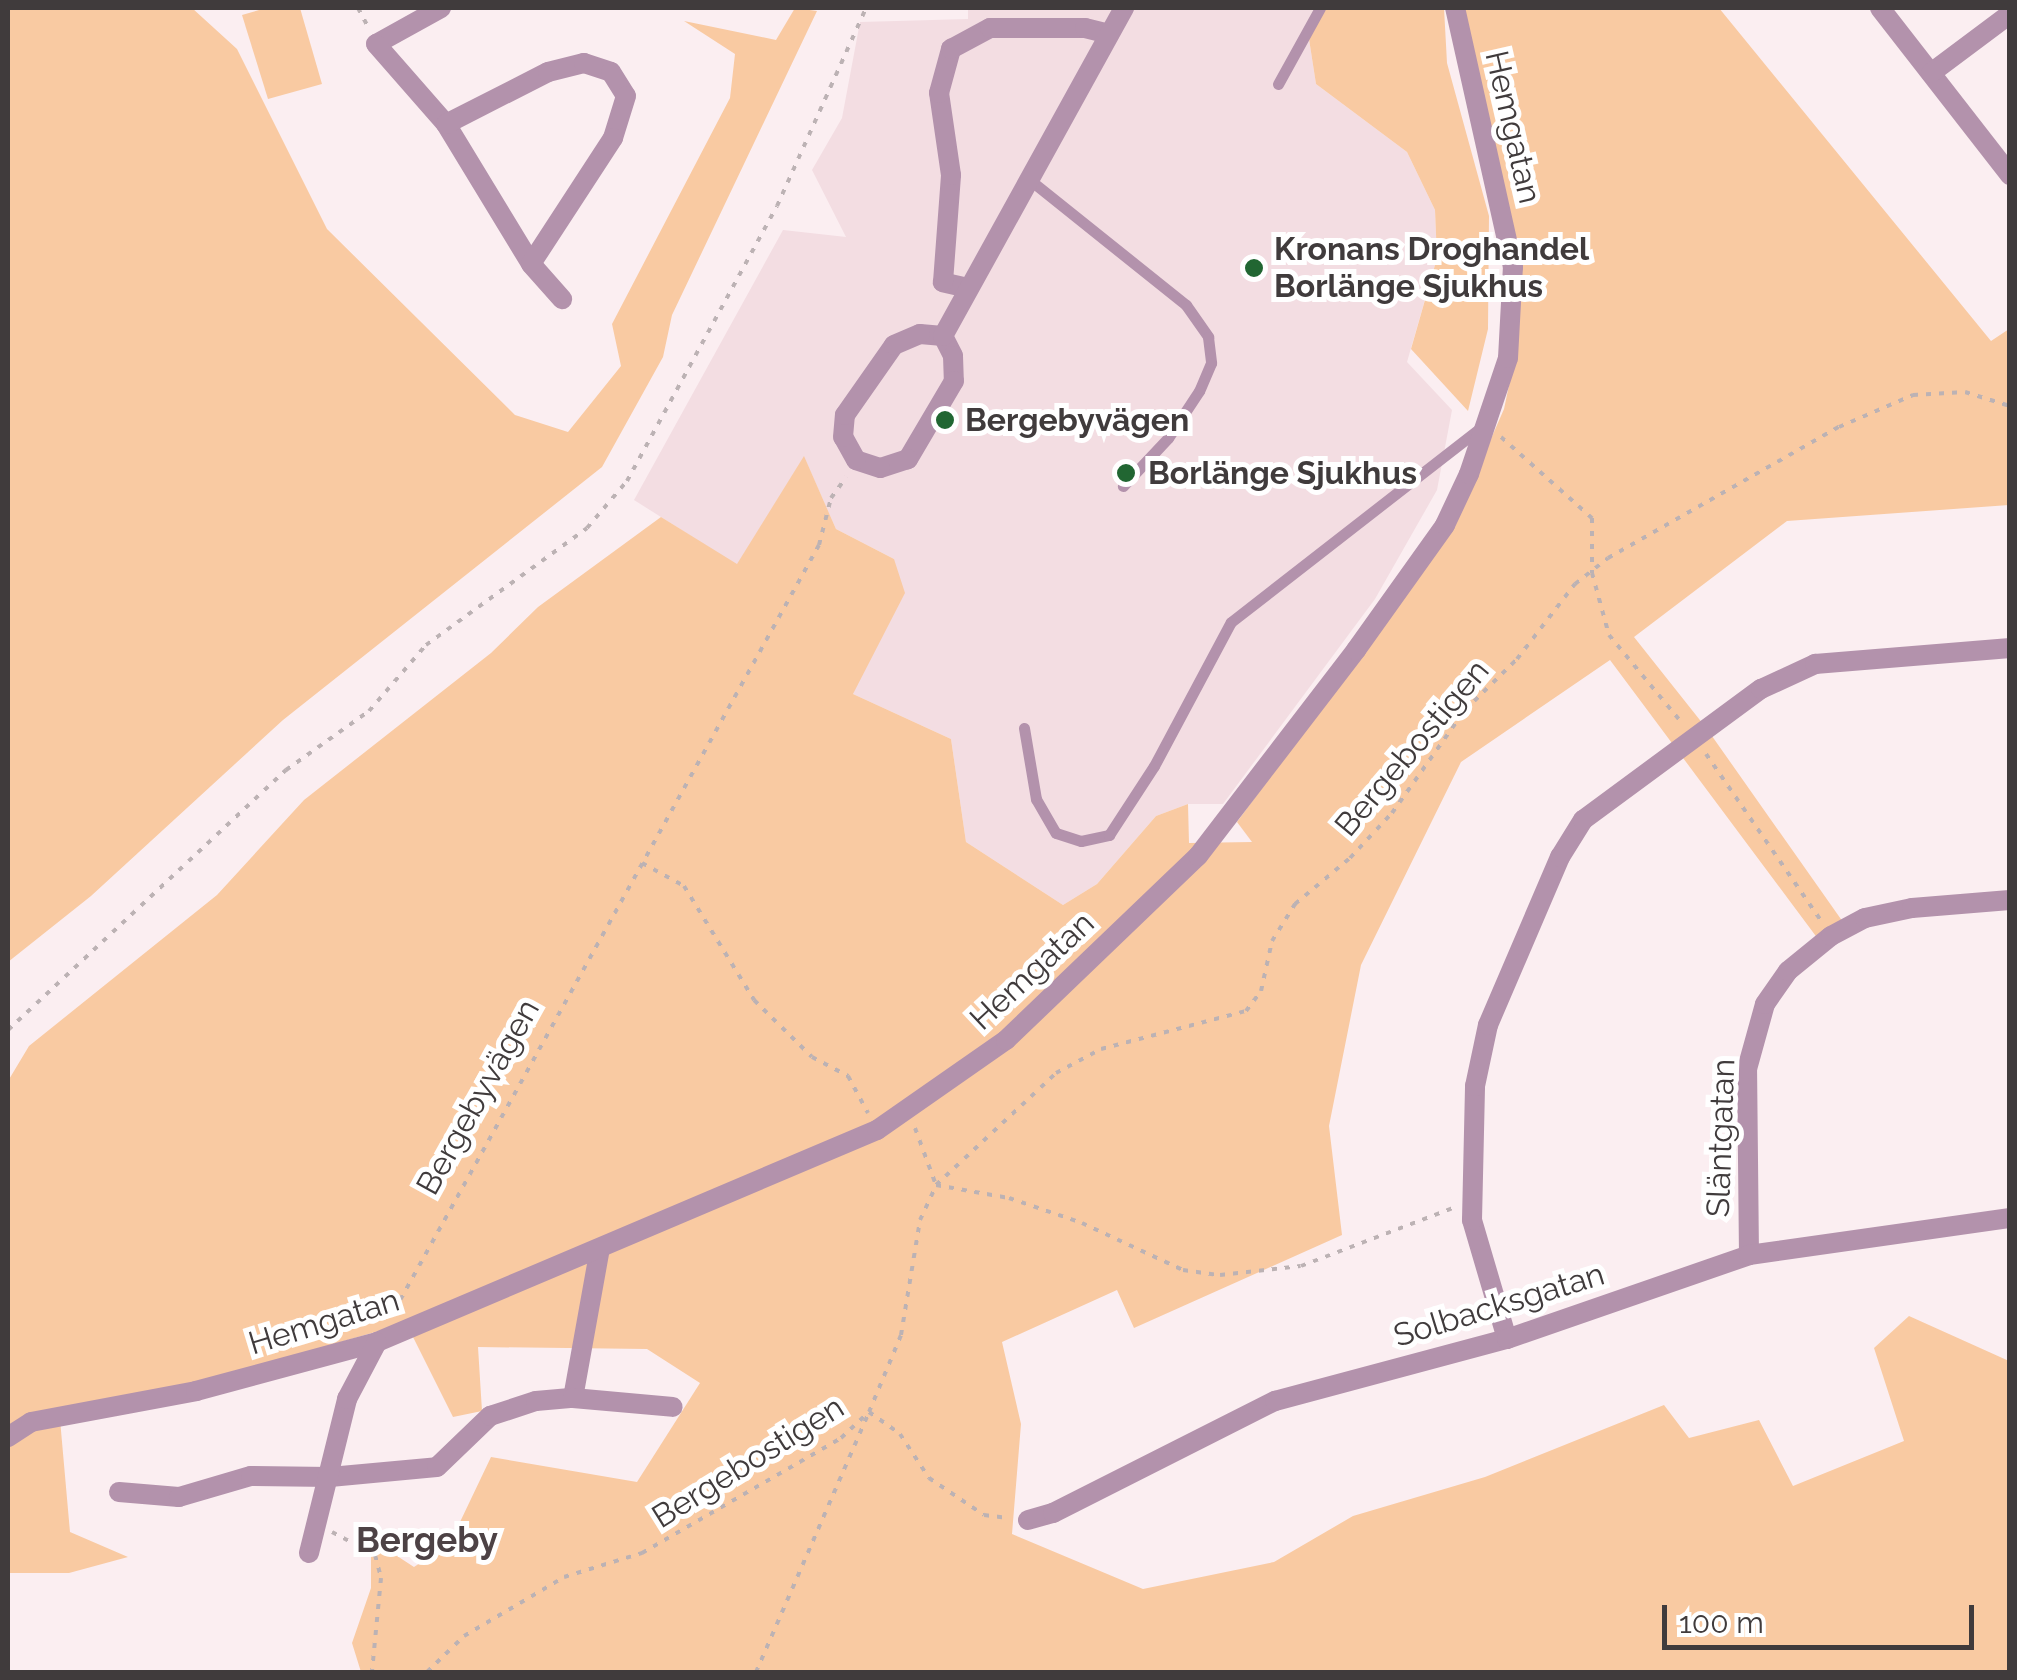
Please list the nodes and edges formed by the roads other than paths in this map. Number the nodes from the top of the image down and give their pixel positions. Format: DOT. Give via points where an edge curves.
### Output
graph roads {
  1 [pos="442,8"];
  2 [pos="1124,8"];
  3 [pos="1320,8"];
  4 [pos="1456,8"];
  5 [pos="1880,8"];
  6 [pos="2010,14"];
  7 [pos="1109,34"];
  8 [pos="1931,73"];
  9 [pos="1278,84"];
  10 [pos="446,124"];
  11 [pos="2010,175"];
  12 [pos="1030,180"];
  13 [pos="532,264"];
  14 [pos="968,288"];
  15 [pos="562,299"];
  16 [pos="943,336"];
  17 [pos="1486,424"];
  18 [pos="1124,486"];
  19 [pos="2010,648"];
  20 [pos="1024,728"];
  21 [pos="2010,900"];
  22 [pos="2010,1218"];
  23 [pos="600,1248"];
  24 [pos="1748,1254"];
  25 [pos="1507,1339"];
  26 [pos="376,1342"];
  27 [pos="573,1398"];
  28 [pos="673,1407"];
  29 [pos="8,1437"];
  30 [pos="330,1477"];
  31 [pos="119,1492"];
  32 [pos="1028,1520"];
  33 [pos="309,1553"];
  1 -- 10 [label="street" via="376,44"];
  2 -- 7 [label="street"];
  3 -- 9 [label="lane"];
  4 -- 17 [label="street, Hemgatan" via="1513,267 1508,358"];
  5 -- 8 [label="street"];
  6 -- 8 [label="street"];
  7 -- 12 [label="street"];
  7 -- 14 [label="street" via="990,28 951,49 939,93 951,174 943,282"];
  8 -- 11 [label="street"];
  10 -- 13 [label="street"];
  10 -- 13 [label="street" via="548,72 584,63 611,72 626,96 614,138"];
  12 -- 14 [label="street"];
  12 -- 18 [label="lane" via="1186,305 1208,337 1211,363 1199,391"];
  13 -- 15 [label="street"];
  14 -- 16 [label="street"];
  16 -- 16 [label="street" via="954,381 908,459 880,468 856,460 843,437 844,415 894,345 920,334"];
  17 -- 20 [label="lane" via="1232,622 1109,835 1080,841 1056,833 1042,815 1028,770"];
  17 -- 23 [label="street, Hemgatan" via="1444,525 1198,856 1006,1040 877,1130"];
  19 -- 25 [label="street" via="1815,664 1761,689 1583,820 1560,857 1488,1026 1475,1086 1470,1202"];
  21 -- 24 [label="street, Släntgatan" via="1865,918 1788,970 1765,1004 1747,1070"];
  22 -- 24 [label="street, Solbacksgatan"];
  23 -- 26 [label="street, Hemgatan"];
  23 -- 27 [label="street"];
  24 -- 25 [label="street, Solbacksgatan"];
  25 -- 32 [label="street, Solbacksgatan" via="1275,1401"];
  26 -- 29 [label="street, Hemgatan" via="196,1391 32,1422"];
  26 -- 30 [label="street" via="347,1399"];
  27 -- 28 [label="street"];
  27 -- 30 [label="street" via="490,1416 437,1466"];
  30 -- 31 [label="street" via="251,1476 179,1498"];
  30 -- 33 [label="street"];
}
